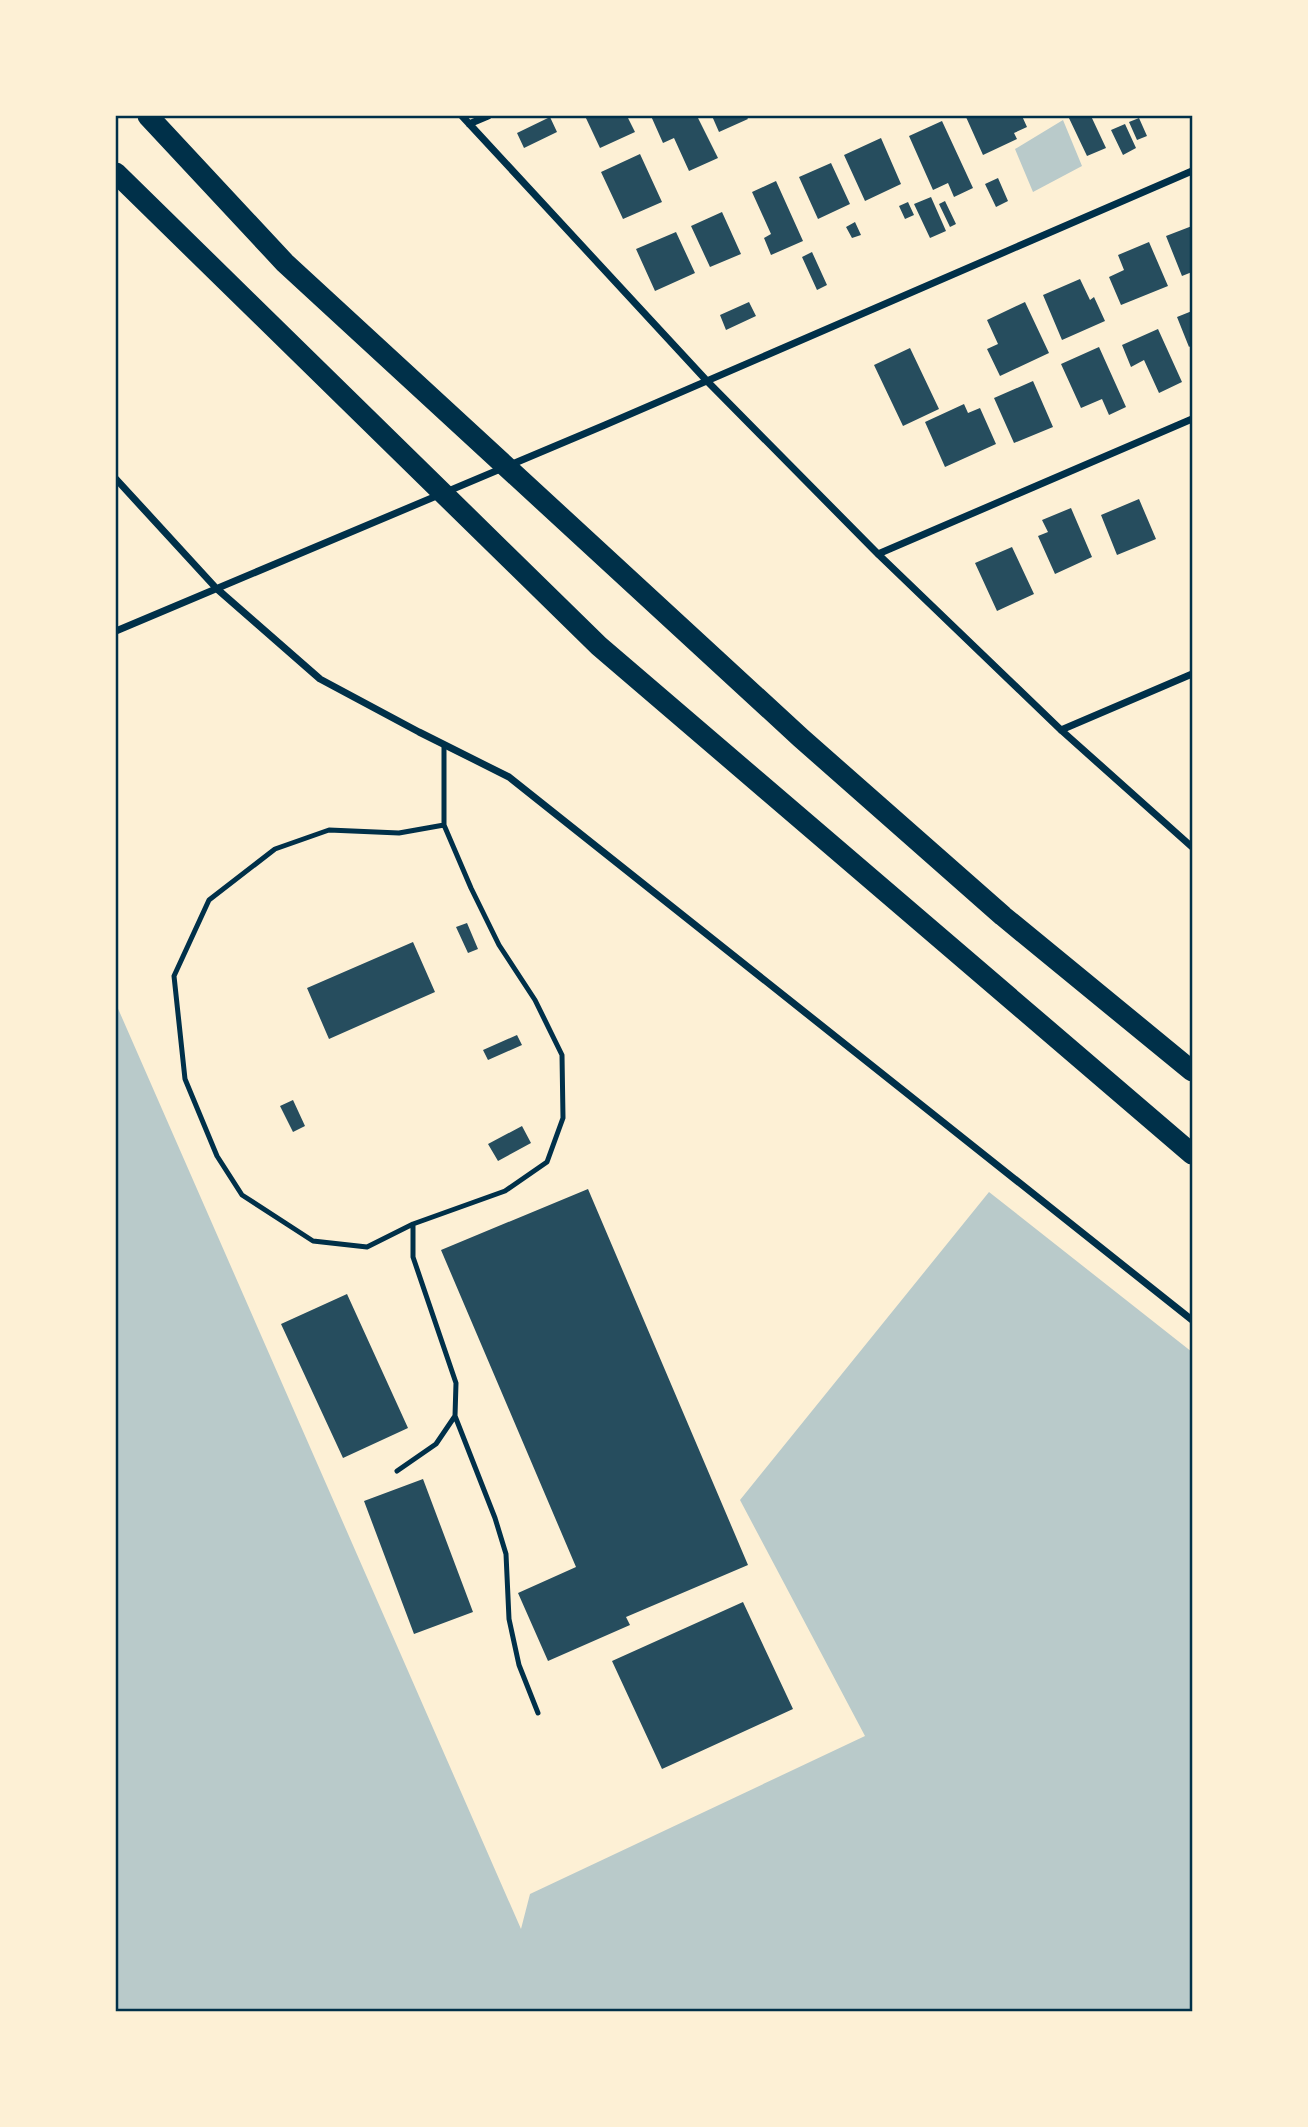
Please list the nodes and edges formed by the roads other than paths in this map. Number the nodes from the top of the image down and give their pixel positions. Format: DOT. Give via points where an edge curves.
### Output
graph roads {
  1 [pos="148,116"];
  2 [pos="462,116"];
  3 [pos="488,116"];
  4 [pos="469,124"];
  5 [pos="1192,171"];
  6 [pos="116,173"];
  7 [pos="707,381"];
  8 [pos="1192,419"];
  9 [pos="116,479"];
  10 [pos="878,554"];
  11 [pos="216,588"];
  12 [pos="116,631"];
  13 [pos="1192,674"];
  14 [pos="1062,730"];
  15 [pos="444,744"];
  16 [pos="444,825"];
  17 [pos="1192,847"];
  18 [pos="1003,916"];
  19 [pos="1192,1056"];
  20 [pos="1192,1071"];
  21 [pos="1192,1154"];
  22 [pos="413,1224"];
  23 [pos="1192,1320"];
  24 [pos="455,1416"];
  25 [pos="397,1471"];
  26 [pos="538,1713"];
  1 -- 18 [label="highway" via="285,263 801,738"];
  2 -- 4 [label="street"];
  3 -- 4 [label="street"];
  4 -- 7 [label="street"];
  5 -- 7 [label="street"];
  6 -- 21 [label="highway" via="599,646"];
  7 -- 10 [label="street"];
  7 -- 11 [label="street"];
  8 -- 10 [label="street"];
  9 -- 11 [label="street"];
  10 -- 14 [label="street"];
  11 -- 12 [label="street"];
  11 -- 15 [label="street" via="320,679"];
  13 -- 14 [label="street"];
  14 -- 17 [label="street"];
  15 -- 16 [label="lane"];
  15 -- 23 [label="street" via="509,777"];
  16 -- 22 [label="lane" via="499,945 535,1000 562,1055 563,1118 547,1162 505,1191"];
  16 -- 22 [label="lane" via="399,833 329,830 275,849 208,900 174,976 185,1079 217,1156 242,1195 313,1241 367,1247"];
  18 -- 19 [label="highway"];
  18 -- 20 [label="highway"];
  22 -- 24 [label="lane" via="413,1256 456,1383"];
  24 -- 25 [label="lane" via="436,1444"];
  24 -- 26 [label="lane" via="506,1554 509,1619 519,1665"];
}
